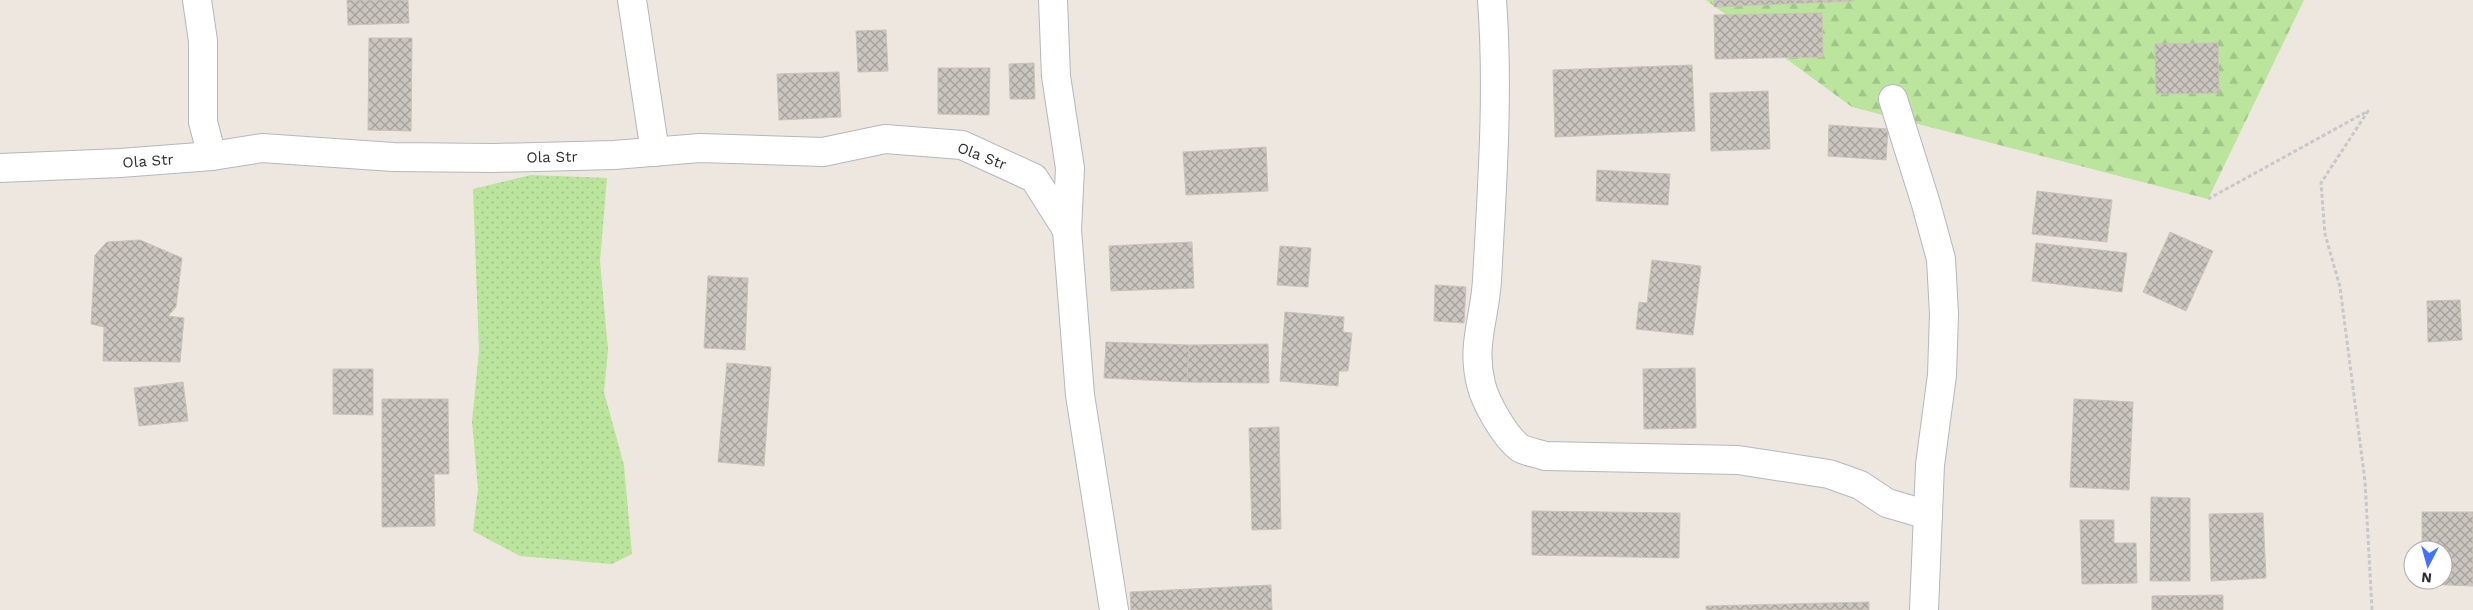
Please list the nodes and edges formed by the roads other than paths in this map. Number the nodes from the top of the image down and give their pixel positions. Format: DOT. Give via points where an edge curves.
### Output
graph roads {
  1 [pos="197,0"];
  2 [pos="632,0"];
  3 [pos="1053,0"];
  4 [pos="1492,0"];
  5 [pos="1894,99"];
  6 [pos="655,152"];
  7 [pos="212,156"];
  8 [pos="0,168"];
  9 [pos="1067,230"];
  10 [pos="1928,514"];
  11 [pos="1114,610"];
  12 [pos="1924,610"];
  1 -- 7 [label="street" via="203,41 203,122"];
  2 -- 6 [label="street"];
  3 -- 9 [label="street" via="1056,76 1070,168"];
  4 -- 10 [label="street" via="1492,187 1487,289 1476,354 1481,386 1506,435 1521,448 1545,456 1738,460 1829,474 1860,485 1887,503"];
  5 -- 10 [label="street" via="1941,259 1944,314 1942,375 1930,465"];
  6 -- 7 [label="street, Ola Str" via="494,158 393,157 262,148"];
  6 -- 9 [label="street, Ola Str" via="700,148 823,152 885,139 962,145 1034,178"];
  7 -- 8 [label="street, Ola Str"];
  9 -- 11 [label="street" via="1080,395"];
  10 -- 12 [label="street"];
}
